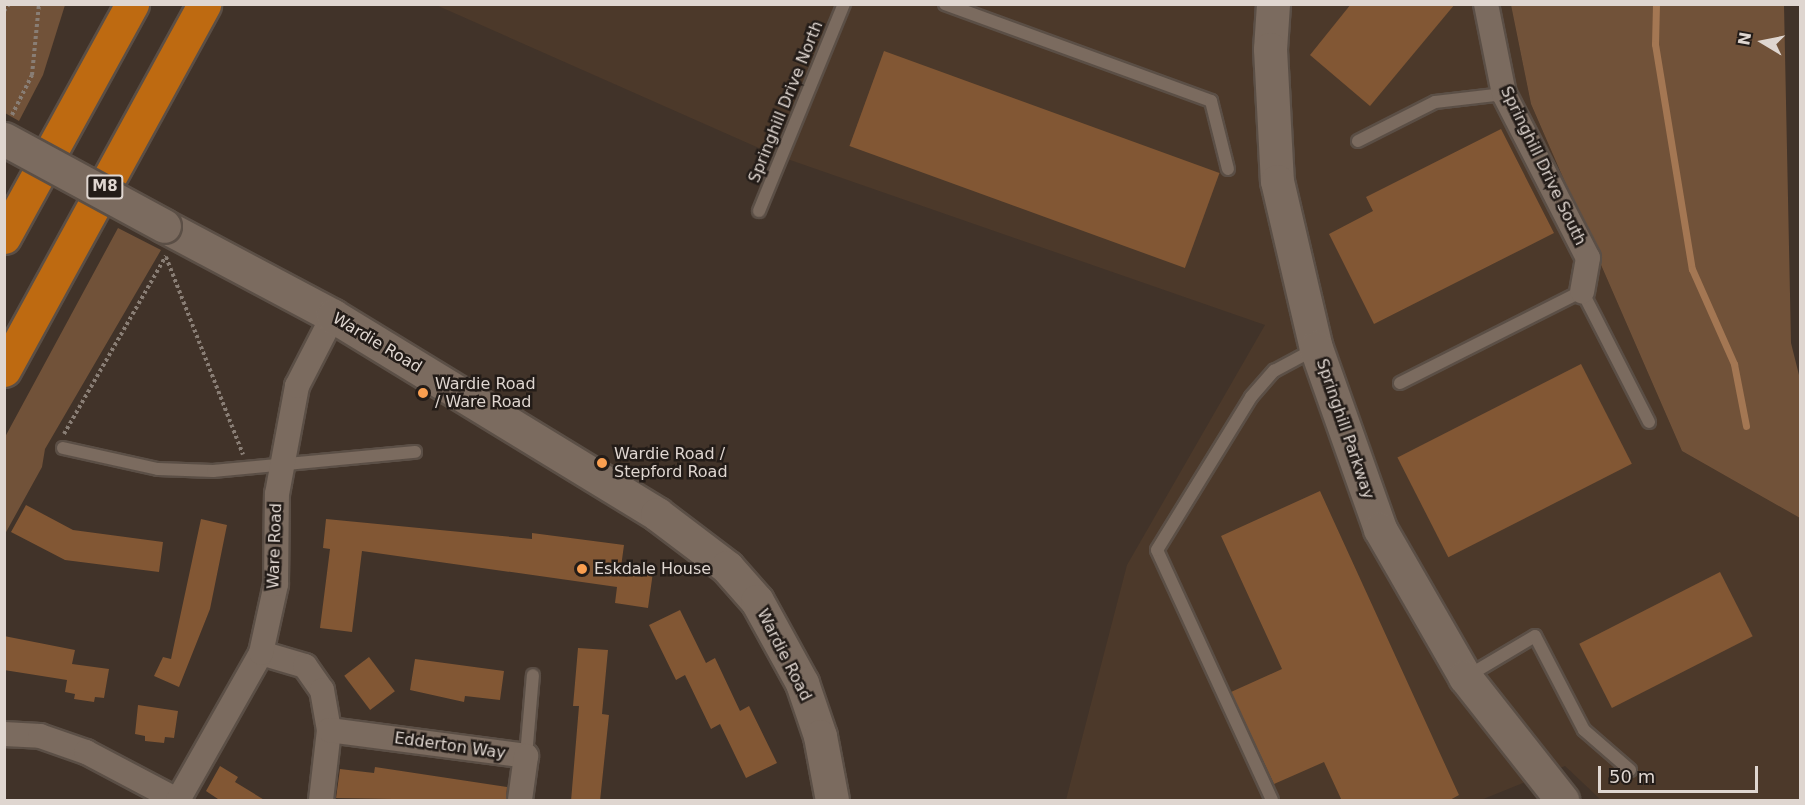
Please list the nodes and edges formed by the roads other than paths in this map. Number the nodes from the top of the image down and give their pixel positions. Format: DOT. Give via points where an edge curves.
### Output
graph roads {
  1 [pos="132,4"];
  2 [pos="204,4"];
  3 [pos="844,4"];
  4 [pos="945,4"];
  5 [pos="1273,4"];
  6 [pos="1486,4"];
  7 [pos="1504,94"];
  8 [pos="7,130"];
  9 [pos="1358,141"];
  10 [pos="1228,169"];
  11 [pos="759,212"];
  12 [pos="4,237"];
  13 [pos="1582,291"];
  14 [pos="333,316"];
  15 [pos="1316,348"];
  16 [pos="4,370"];
  17 [pos="1400,383"];
  18 [pos="1649,422"];
  19 [pos="63,448"];
  20 [pos="415,452"];
  21 [pos="283,467"];
  22 [pos="261,653"];
  23 [pos="533,675"];
  24 [pos="1465,677"];
  25 [pos="329,730"];
  26 [pos="4,734"];
  27 [pos="526,756"];
  28 [pos="1630,770"];
  29 [pos="177,801"];
  30 [pos="321,801"];
  31 [pos="520,801"];
  32 [pos="832,801"];
  33 [pos="1272,801"];
  34 [pos="1562,801"];
  1 -- 12 [label="highway"];
  2 -- 16 [label="highway, M8"];
  3 -- 11 [label="lane, Springhill Drive North"];
  4 -- 10 [label="lane" via="1211,100"];
  5 -- 15 [label="street, Springhill Parkway" via="1270,49 1277,181"];
  6 -- 7 [label="street, Springhill Drive South"];
  7 -- 9 [label="lane" via="1435,102"];
  7 -- 13 [label="street, Springhill Drive South" via="1588,258"];
  8 -- 14 [label="street, Wardie Road, bridge" via="169,239"];
  13 -- 17 [label="lane"];
  13 -- 18 [label="lane"];
  14 -- 21 [label="street, Ware Road" via="297,386"];
  14 -- 32 [label="street, Wardie Road" via="657,514 728,567 757,601 802,683 820,736"];
  15 -- 24 [label="street, Springhill Parkway" via="1380,530"];
  15 -- 33 [label="lane" via="1274,371 1251,397 1157,550"];
  19 -- 21 [label="lane" via="159,469"];
  20 -- 21 [label="lane"];
  21 -- 22 [label="street, Ware Road" via="277,494 276,584"];
  22 -- 25 [label="street" via="305,666 322,690"];
  22 -- 29 [label="street, Ware Road"];
  23 -- 27 [label="lane"];
  24 -- 28 [label="lane" via="1535,636 1584,730"];
  24 -- 34 [label="street, Springhill Parkway"];
  25 -- 27 [label="street, Edderton Way"];
  25 -- 30 [label="street"];
  26 -- 29 [label="street" via="40,736 86,752"];
  27 -- 31 [label="street, Edderton Way"];
}
